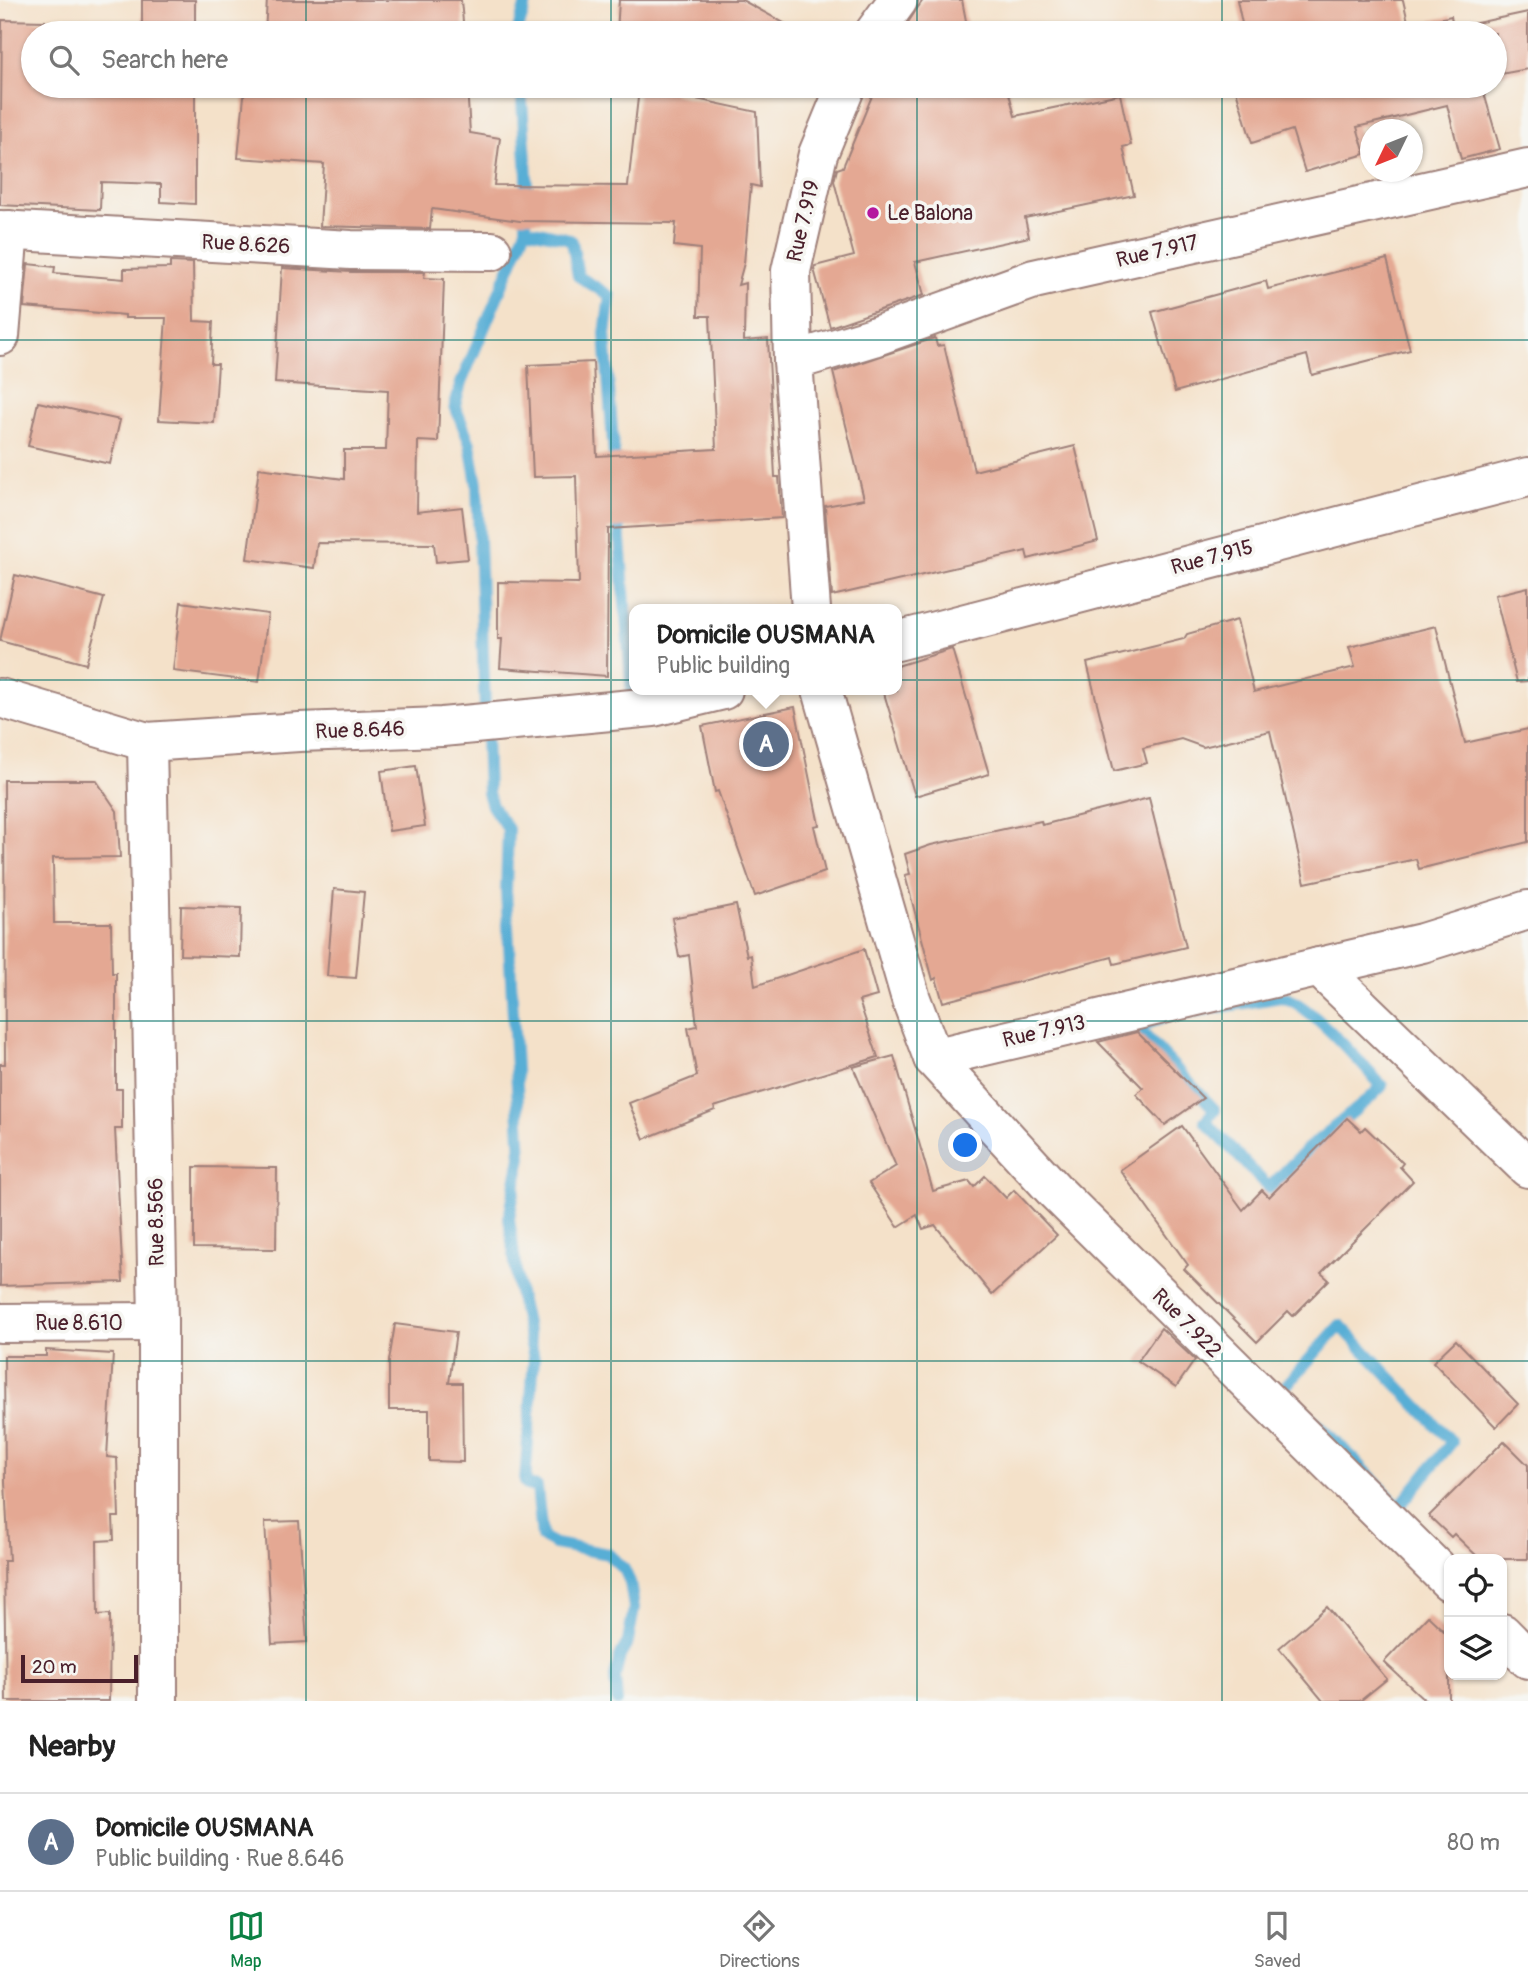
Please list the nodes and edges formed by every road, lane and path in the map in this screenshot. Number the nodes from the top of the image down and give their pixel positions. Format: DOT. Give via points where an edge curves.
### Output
graph roads {
  1 [pos="841,98"];
  2 [pos="1528,168"];
  3 [pos="5,230"];
  4 [pos="492,251"];
  5 [pos="0,336"];
  6 [pos="793,361"];
  7 [pos="1528,477"];
  8 [pos="811,604"];
  9 [pos="902,640"];
  10 [pos="702,695"];
  11 [pos="823,695"];
  12 [pos="0,698"];
  13 [pos="147,742"];
  14 [pos="1528,910"];
  15 [pos="1319,967"];
  16 [pos="933,1058"];
  17 [pos="1528,1168"];
  18 [pos="158,1322"];
  19 [pos="0,1323"];
  20 [pos="1444,1576"];
  21 [pos="1507,1638"];
  22 [pos="1528,1658"];
  23 [pos="158,1701"];
  1 -- 6 [label="street, Rue 7.919" via="818,154 791,271"];
  2 -- 6 [label="street, Rue 7.917" via="1034,279"];
  3 -- 4 [label="street, Rue 8.626" via="351,250"];
  3 -- 5 [label="street"];
  6 -- 8 [label="street, Rue 7.919"];
  7 -- 9 [label="street, Rue 7.915"];
  10 -- 13 [label="street, Rue 8.646" via="653,707 442,727"];
  11 -- 16 [label="street" via="911,999"];
  12 -- 13 [label="street, Rue 8.646"];
  13 -- 18 [label="street, Rue 8.566"];
  14 -- 15 [label="street, Rue 7.913" via="1422,943"];
  15 -- 16 [label="street, Rue 7.913"];
  15 -- 17 [label="street"];
  16 -- 20 [label="street, Rue 7.922" via="1055,1191"];
  18 -- 19 [label="street, Rue 8.610"];
  18 -- 23 [label="street, Rue 8.566"];
  21 -- 22 [label="street"];
}
